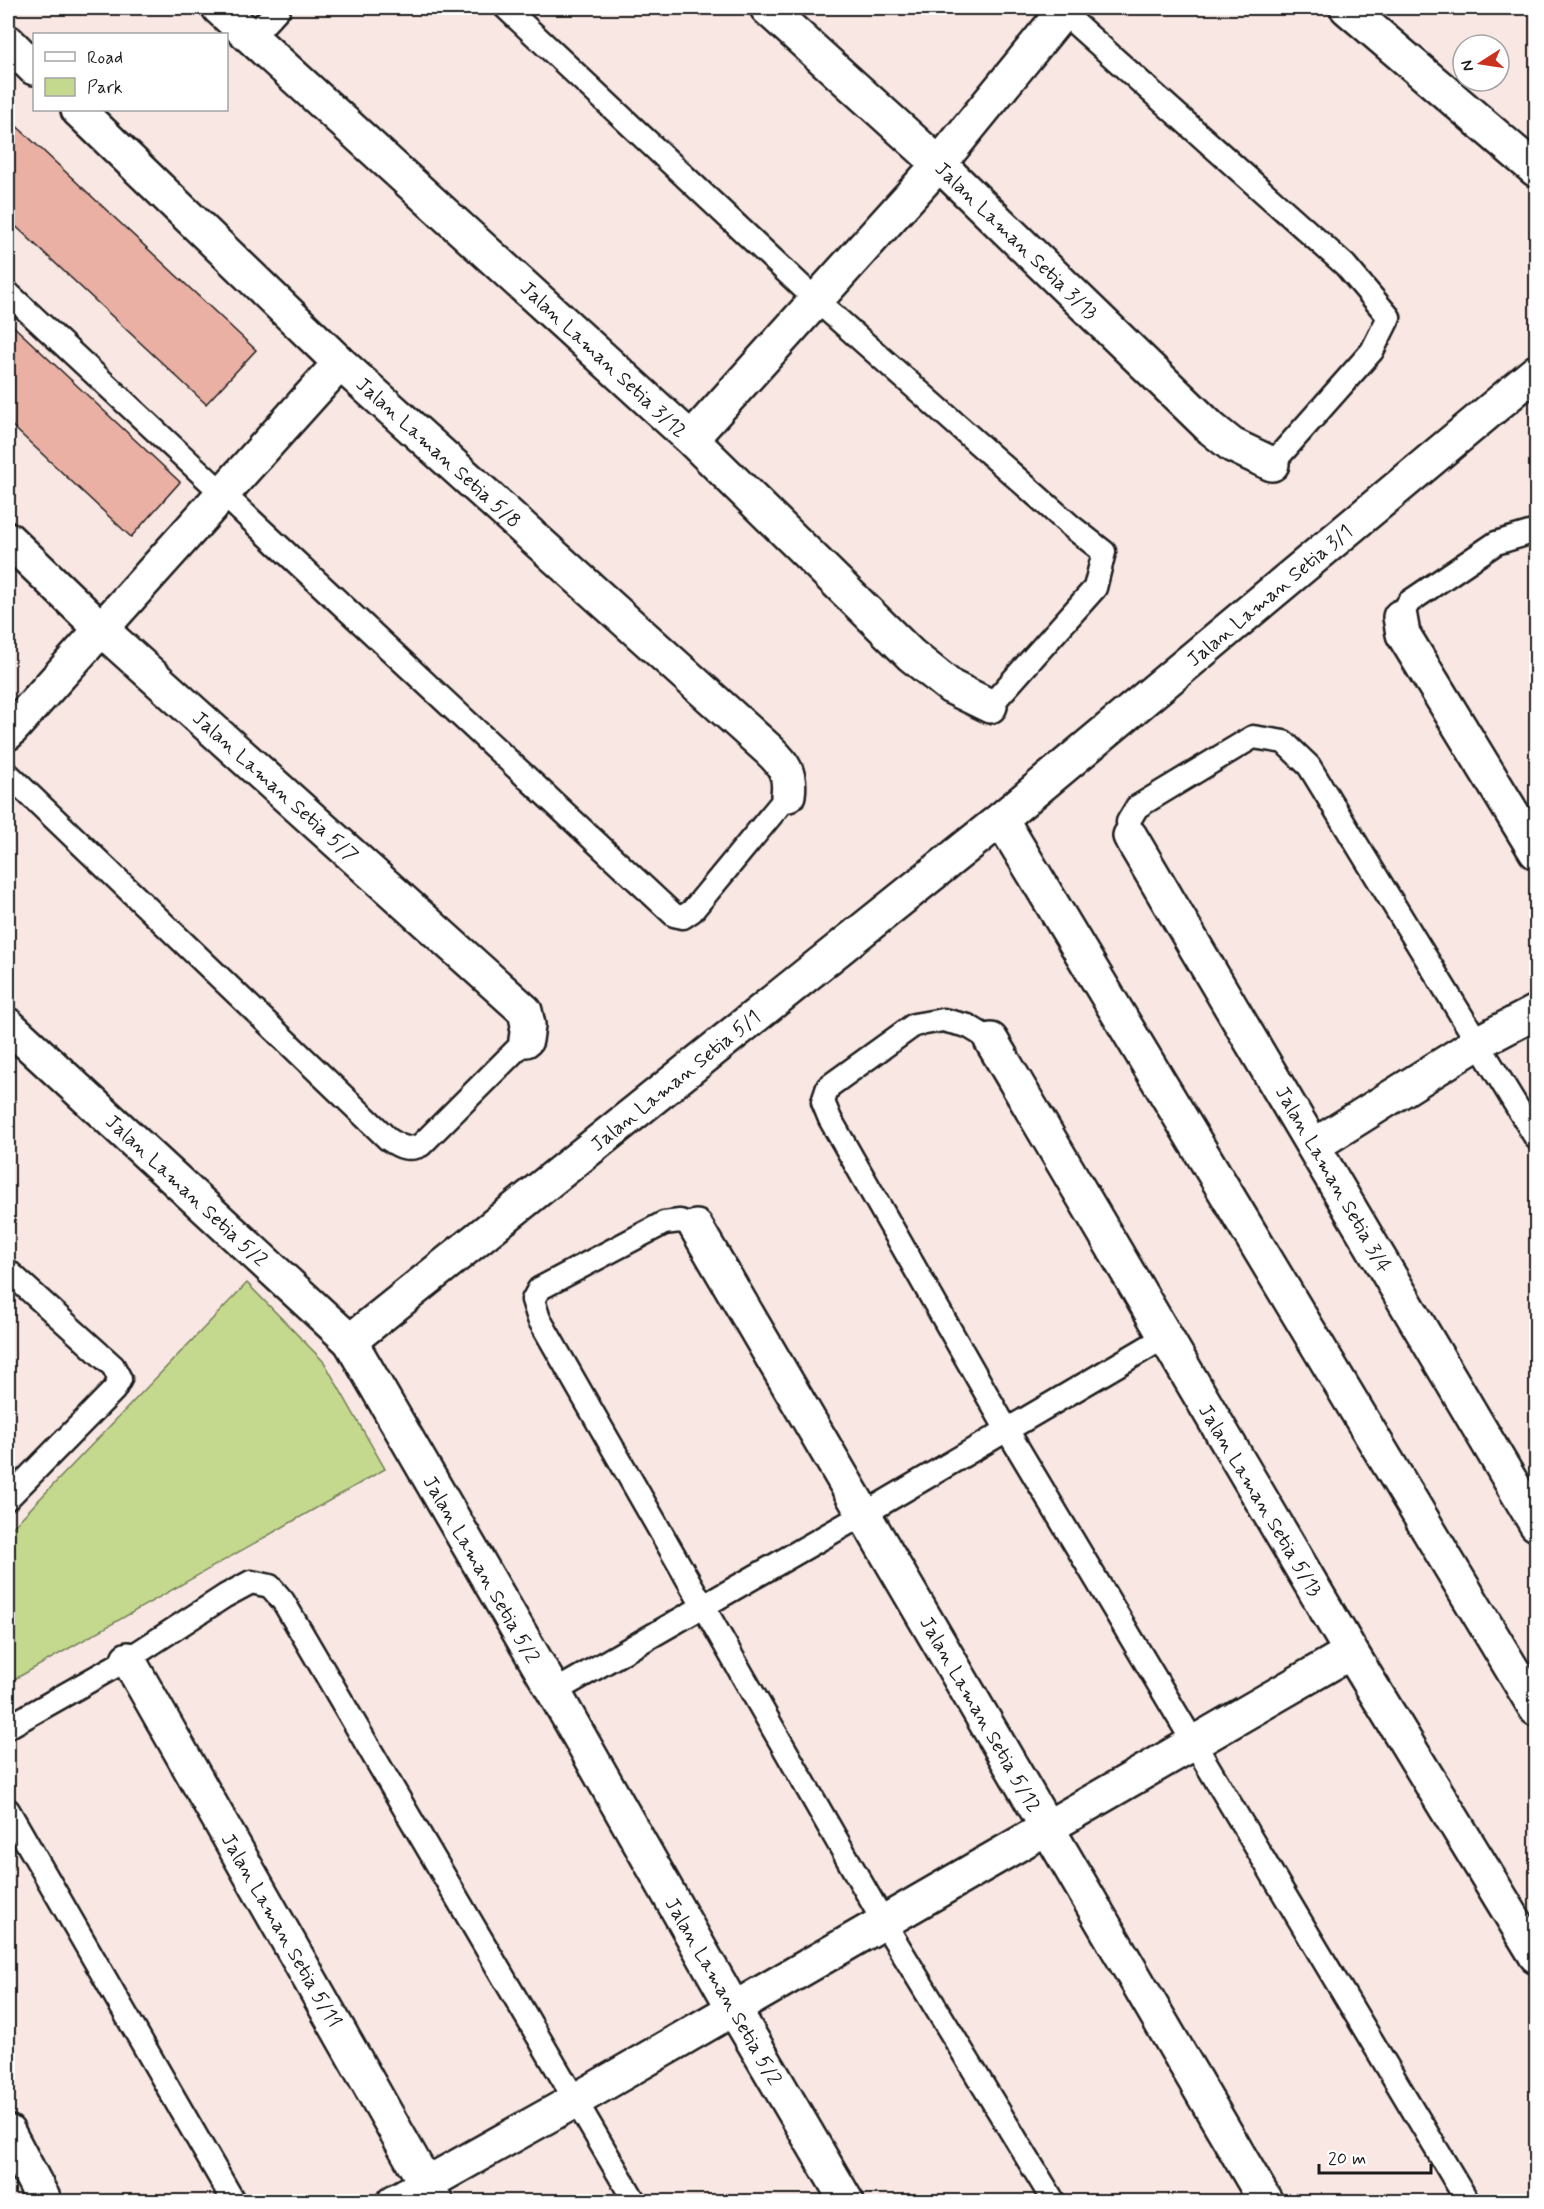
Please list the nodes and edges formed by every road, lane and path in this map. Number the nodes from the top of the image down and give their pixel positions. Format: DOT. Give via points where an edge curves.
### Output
graph roads {
  1 [pos="219,8"];
  2 [pos="279,8"];
  3 [pos="506,8"];
  4 [pos="767,8"];
  5 [pos="1347,8"];
  6 [pos="1062,9"];
  7 [pos="252,37"];
  8 [pos="8,42"];
  9 [pos="33,67"];
  10 [pos="79,111"];
  11 [pos="939,164"];
  12 [pos="1536,170"];
  13 [pos="8,293"];
  14 [pos="815,299"];
  15 [pos="340,363"];
  16 [pos="1536,372"];
  17 [pos="691,439"];
  18 [pos="1272,464"];
  19 [pos="222,494"];
  20 [pos="1536,531"];
  21 [pos="8,539"];
  22 [pos="1400,617"];
  23 [pos="101,629"];
  24 [pos="990,706"];
  25 [pos="8,733"];
  26 [pos="8,774"];
  27 [pos="788,795"];
  28 [pos="1001,819"];
  29 [pos="1130,836"];
  30 [pos="1536,852"];
  31 [pos="1536,1012"];
  32 [pos="8,1024"];
  33 [pos="526,1040"];
  34 [pos="991,1040"];
  35 [pos="1479,1042"];
  36 [pos="1536,1138"];
  37 [pos="1315,1145"];
  38 [pos="696,1227"];
  39 [pos="8,1271"];
  40 [pos="1165,1337"];
  41 [pos="350,1341"];
  42 [pos="1006,1430"];
  43 [pos="8,1498"];
  44 [pos="864,1514"];
  45 [pos="1536,1524"];
  46 [pos="703,1605"];
  47 [pos="1351,1652"];
  48 [pos="128,1659"];
  49 [pos="554,1692"];
  50 [pos="1536,1709"];
  51 [pos="8,1727"];
  52 [pos="1193,1742"];
  53 [pos="8,1810"];
  54 [pos="1048,1828"];
  55 [pos="884,1921"];
  56 [pos="1536,1956"];
  57 [pos="734,2009"];
  58 [pos="576,2100"];
  59 [pos="8,2132"];
  60 [pos="431,2192"];
  61 [pos="45,2202"];
  62 [pos="234,2202"];
  63 [pos="394,2202"];
  64 [pos="635,2202"];
  65 [pos="847,2202"];
  66 [pos="1054,2202"];
  67 [pos="1266,2202"];
  68 [pos="1467,2202"];
  1 -- 7 [label="street, Jalan Laman Setia 3/12"];
  2 -- 7 [label="lane"];
  3 -- 14 [label="lane"];
  4 -- 11 [label="street, Jalan Laman Setia 3/13"];
  5 -- 12 [label="street"];
  6 -- 11 [label="street"];
  6 -- 18 [label="lane" via="1345,265 1389,317 1372,351"];
  7 -- 17 [label="street, Jalan Laman Setia 3/12"];
  8 -- 9 [label="street"];
  10 -- 15 [label="street, Jalan Laman Setia 5/8"];
  11 -- 14 [label="street"];
  11 -- 18 [label="street, Jalan Laman Setia 3/13" via="1212,429 1232,445"];
  13 -- 19 [label="lane"];
  14 -- 17 [label="street"];
  14 -- 24 [label="lane" via="1104,552 1095,588"];
  15 -- 19 [label="street"];
  15 -- 27 [label="street, Jalan Laman Setia 5/8" via="770,750 785,766 790,782"];
  16 -- 28 [label="street, Jalan Laman Setia 3/1"];
  17 -- 24 [label="street, Jalan Laman Setia 3/12" via="911,655 951,687"];
  19 -- 23 [label="street"];
  19 -- 27 [label="lane" via="674,915 683,917 692,911"];
  20 -- 22 [label="lane" via="1496,543 1409,602"];
  21 -- 23 [label="street, Jalan Laman Setia 5/7"];
  22 -- 30 [label="street" via="1403,634"];
  23 -- 25 [label="street"];
  23 -- 33 [label="street, Jalan Laman Setia 5/7" via="525,1011"];
  26 -- 33 [label="lane" via="388,1139 400,1146 412,1149 421,1145"];
  28 -- 41 [label="street, Jalan Laman Setia 5/1"];
  28 -- 50 [label="street"];
  29 -- 35 [label="lane" via="1128,822 1137,807 1253,737 1284,742 1309,766"];
  29 -- 37 [label="street, Jalan Laman Setia 3/4"];
  31 -- 35 [label="street"];
  32 -- 41 [label="street, Jalan Laman Setia 5/2"];
  34 -- 40 [label="street, Jalan Laman Setia 5/13"];
  34 -- 42 [label="lane" via="968,1026 944,1020 914,1025 828,1087 823,1102"];
  35 -- 36 [label="lane"];
  35 -- 37 [label="street"];
  37 -- 45 [label="street, Jalan Laman Setia 3/4"];
  38 -- 44 [label="street, Jalan Laman Setia 5/12"];
  38 -- 46 [label="lane" via="680,1221 664,1224 539,1289 533,1300 539,1319"];
  39 -- 43 [label="lane" via="113,1366 120,1379 114,1390"];
  40 -- 42 [label="lane"];
  40 -- 47 [label="street, Jalan Laman Setia 5/13"];
  41 -- 49 [label="street, Jalan Laman Setia 5/2"];
  42 -- 44 [label="lane"];
  42 -- 52 [label="lane"];
  44 -- 46 [label="lane"];
  44 -- 54 [label="street, Jalan Laman Setia 5/12"];
  46 -- 49 [label="lane"];
  46 -- 55 [label="lane"];
  47 -- 52 [label="street"];
  47 -- 56 [label="street, Jalan Laman Setia 5/13"];
  48 -- 51 [label="lane"];
  48 -- 58 [label="lane" via="251,1582 270,1586 283,1601"];
  48 -- 60 [label="street, Jalan Laman Setia 5/11"];
  49 -- 57 [label="street, Jalan Laman Setia 5/2"];
  52 -- 54 [label="street"];
  52 -- 68 [label="lane"];
  53 -- 62 [label="lane"];
  54 -- 55 [label="street"];
  54 -- 67 [label="street, Jalan Laman Setia 5/12"];
  55 -- 57 [label="street"];
  55 -- 66 [label="lane"];
  57 -- 58 [label="street"];
  57 -- 65 [label="street, Jalan Laman Setia 5/2"];
  58 -- 60 [label="street"];
  58 -- 64 [label="lane"];
  59 -- 61 [label="street"];
  60 -- 63 [label="street"];
}
